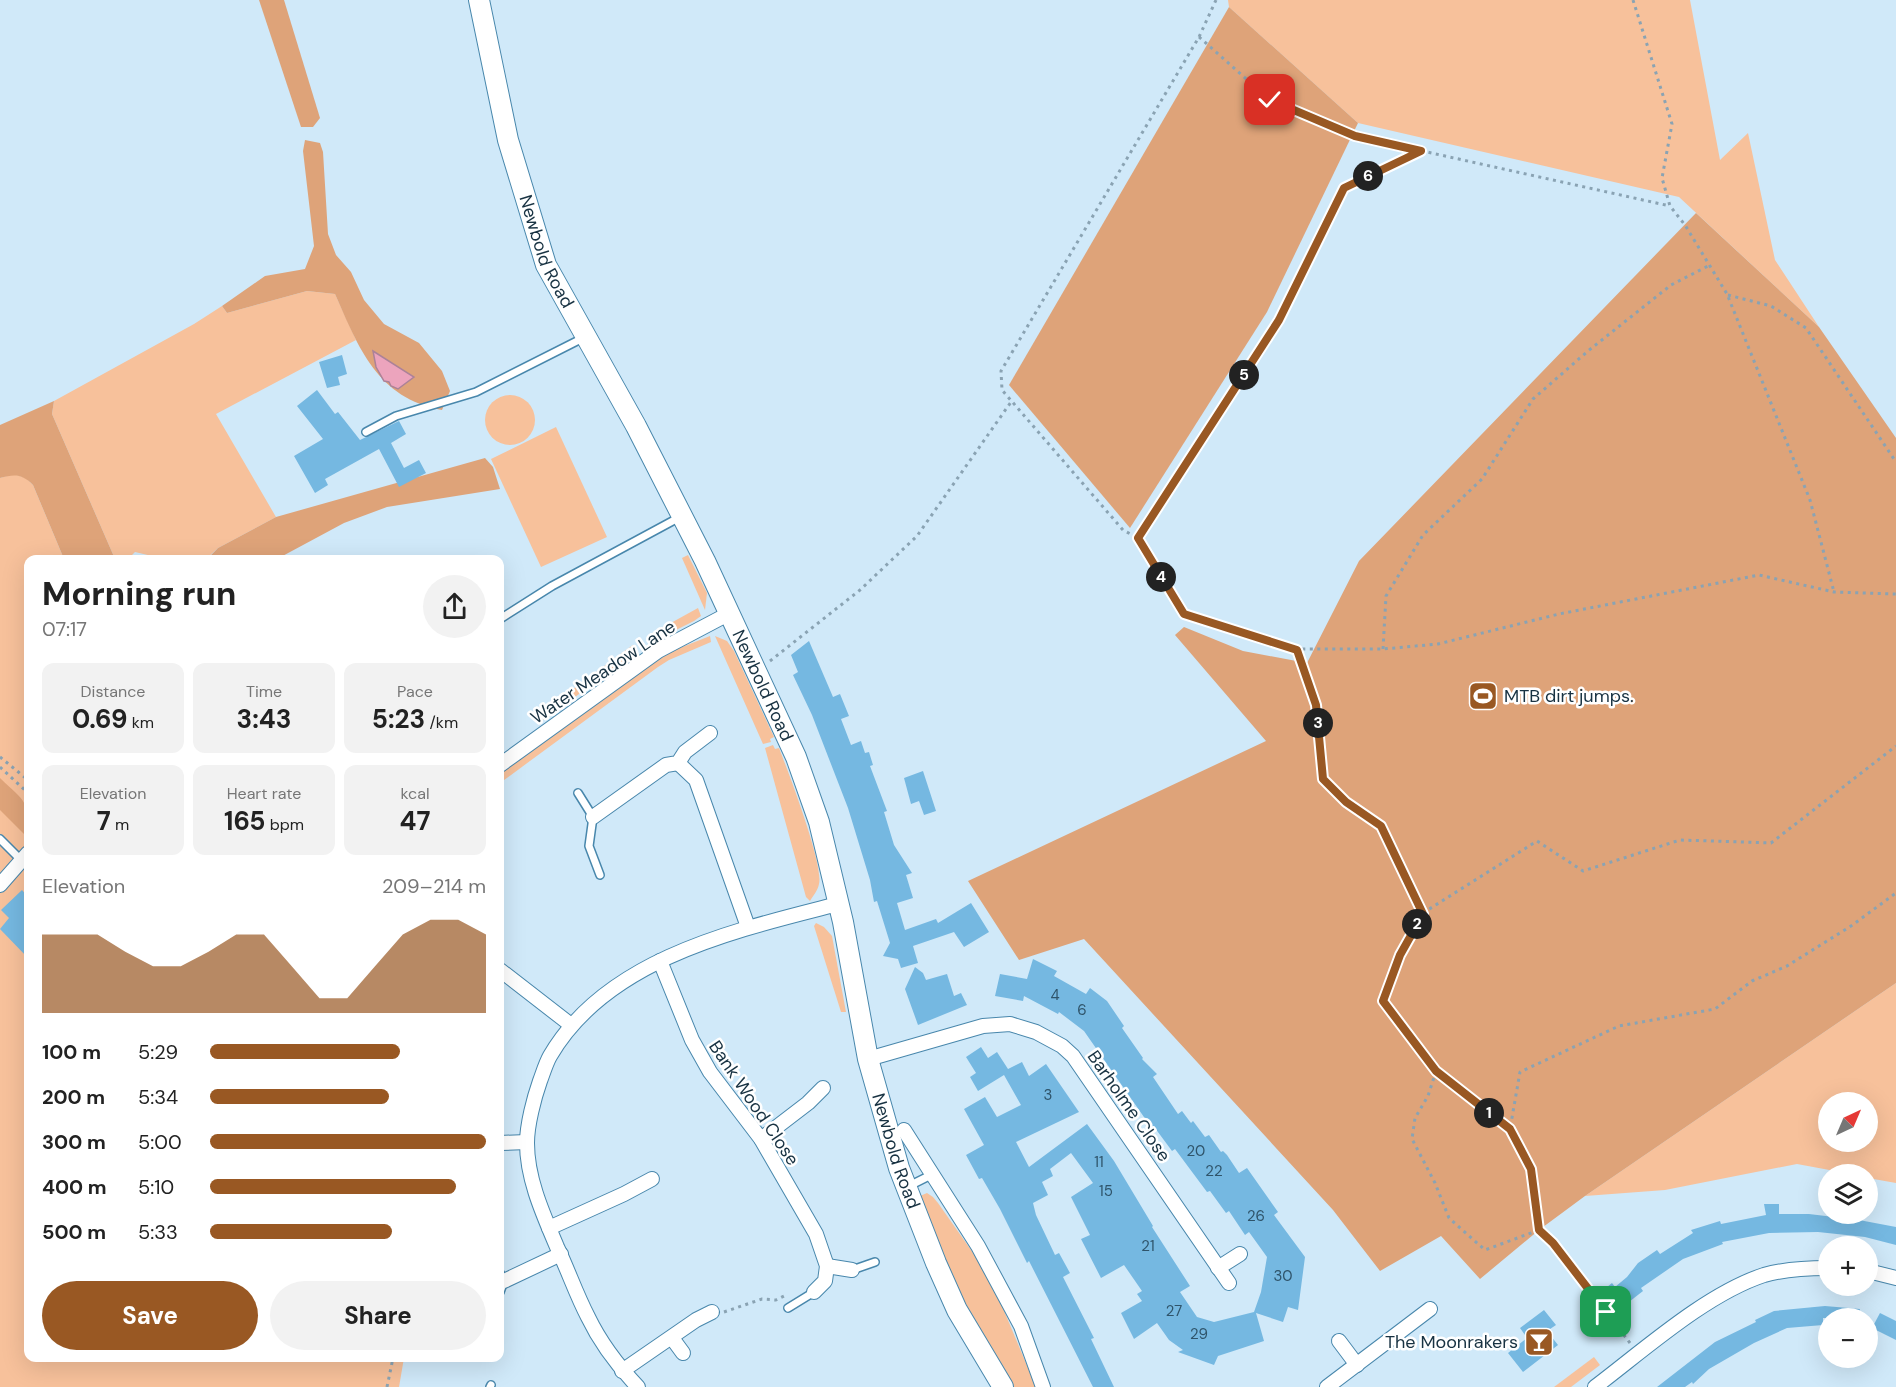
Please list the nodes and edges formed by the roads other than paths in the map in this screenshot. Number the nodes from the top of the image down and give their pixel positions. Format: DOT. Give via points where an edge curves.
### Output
graph roads {
  1 [pos="479,0"];
  2 [pos="585,338"];
  3 [pos="366,432"];
  4 [pos="682,516"];
  5 [pos="729,613"];
  6 [pos="504,616"];
  7 [pos="710,733"];
  8 [pos="504,762"];
  9 [pos="678,763"];
  10 [pos="578,793"];
  11 [pos="593,817"];
  12 [pos="0,839"];
  13 [pos="24,855"];
  14 [pos="24,857"];
  15 [pos="600,875"];
  16 [pos="0,885"];
  17 [pos="838,904"];
  18 [pos="748,927"];
  19 [pos="660,961"];
  20 [pos="504,973"];
  21 [pos="571,1025"];
  22 [pos="868,1059"];
  23 [pos="823,1088"];
  24 [pos="904,1130"];
  25 [pos="761,1139"];
  26 [pos="527,1142"];
  27 [pos="504,1143"];
  28 [pos="931,1175"];
  29 [pos="652,1179"];
  30 [pos="907,1187"];
  31 [pos="549,1228"];
  32 [pos="561,1254"];
  33 [pos="1240,1254"];
  34 [pos="875,1262"];
  35 [pos="827,1266"];
  36 [pos="1218,1268"];
  37 [pos="1818,1268"];
  38 [pos="852,1270"];
  39 [pos="1878,1274"];
  40 [pos="1896,1278"];
  41 [pos="504,1281"];
  42 [pos="1229,1283"];
  43 [pos="814,1292"];
  44 [pos="788,1308"];
  45 [pos="1430,1309"];
  46 [pos="712,1312"];
  47 [pos="672,1338"];
  48 [pos="1340,1341"];
  49 [pos="683,1353"];
  50 [pos="1357,1365"];
  51 [pos="622,1371"];
  52 [pos="638,1387"];
  53 [pos="1004,1387"];
  54 [pos="1043,1387"];
  55 [pos="1327,1387"];
  56 [pos="1594,1387"];
  1 -- 2 [label="main road, Newbold Road" via="508,140 546,265"];
  2 -- 3 [label="lane" via="477,392 396,416"];
  2 -- 4 [label="main road, Newbold Road"];
  4 -- 5 [label="main road, Newbold Road"];
  4 -- 6 [label="lane"];
  5 -- 8 [label="street, Water Meadow Lane" via="658,651"];
  5 -- 17 [label="main road, Newbold Road" via="796,757 819,822"];
  7 -- 9 [label="street" via="685,752"];
  9 -- 11 [label="street" via="666,765"];
  9 -- 18 [label="street" via="696,780"];
  10 -- 11 [label="lane"];
  11 -- 15 [label="lane" via="589,846"];
  12 -- 13 [label="lane"];
  14 -- 16 [label="street"];
  17 -- 18 [label="street"];
  17 -- 22 [label="main road, Newbold Road"];
  18 -- 19 [label="street"];
  19 -- 21 [label="street" via="600,997"];
  19 -- 25 [label="street, Bank Wood Close" via="692,1040 710,1072"];
  20 -- 21 [label="street"];
  21 -- 26 [label="street" via="549,1057 535,1096"];
  22 -- 30 [label="main road, Newbold Road"];
  22 -- 36 [label="street, Barholme Close" via="1001,1024 1036,1032 1062,1046 1073,1056"];
  23 -- 25 [label="street"];
  24 -- 28 [label="street, Newbold Road"];
  25 -- 35 [label="street, Bank Wood Close" via="816,1234"];
  26 -- 27 [label="street"];
  26 -- 31 [label="street" via="533,1186"];
  28 -- 30 [label="lane"];
  28 -- 54 [label="street, Newbold Road" via="978,1245 1021,1326"];
  29 -- 31 [label="street"];
  30 -- 53 [label="main road, Newbold Road" via="957,1310"];
  31 -- 32 [label="street"];
  32 -- 41 [label="street"];
  32 -- 51 [label="street" via="588,1319"];
  33 -- 36 [label="street"];
  34 -- 38 [label="lane"];
  35 -- 38 [label="street"];
  35 -- 43 [label="street" via="825,1281"];
  36 -- 42 [label="street, Barholme Close"];
  37 -- 56 [label="street" via="1766,1275 1737,1286"];
  39 -- 40 [label="street"];
  43 -- 44 [label="lane"];
  45 -- 50 [label="street"];
  46 -- 47 [label="street"];
  47 -- 49 [label="street"];
  47 -- 51 [label="street"];
  48 -- 50 [label="street"];
  50 -- 55 [label="street"];
  51 -- 52 [label="street"];
}
